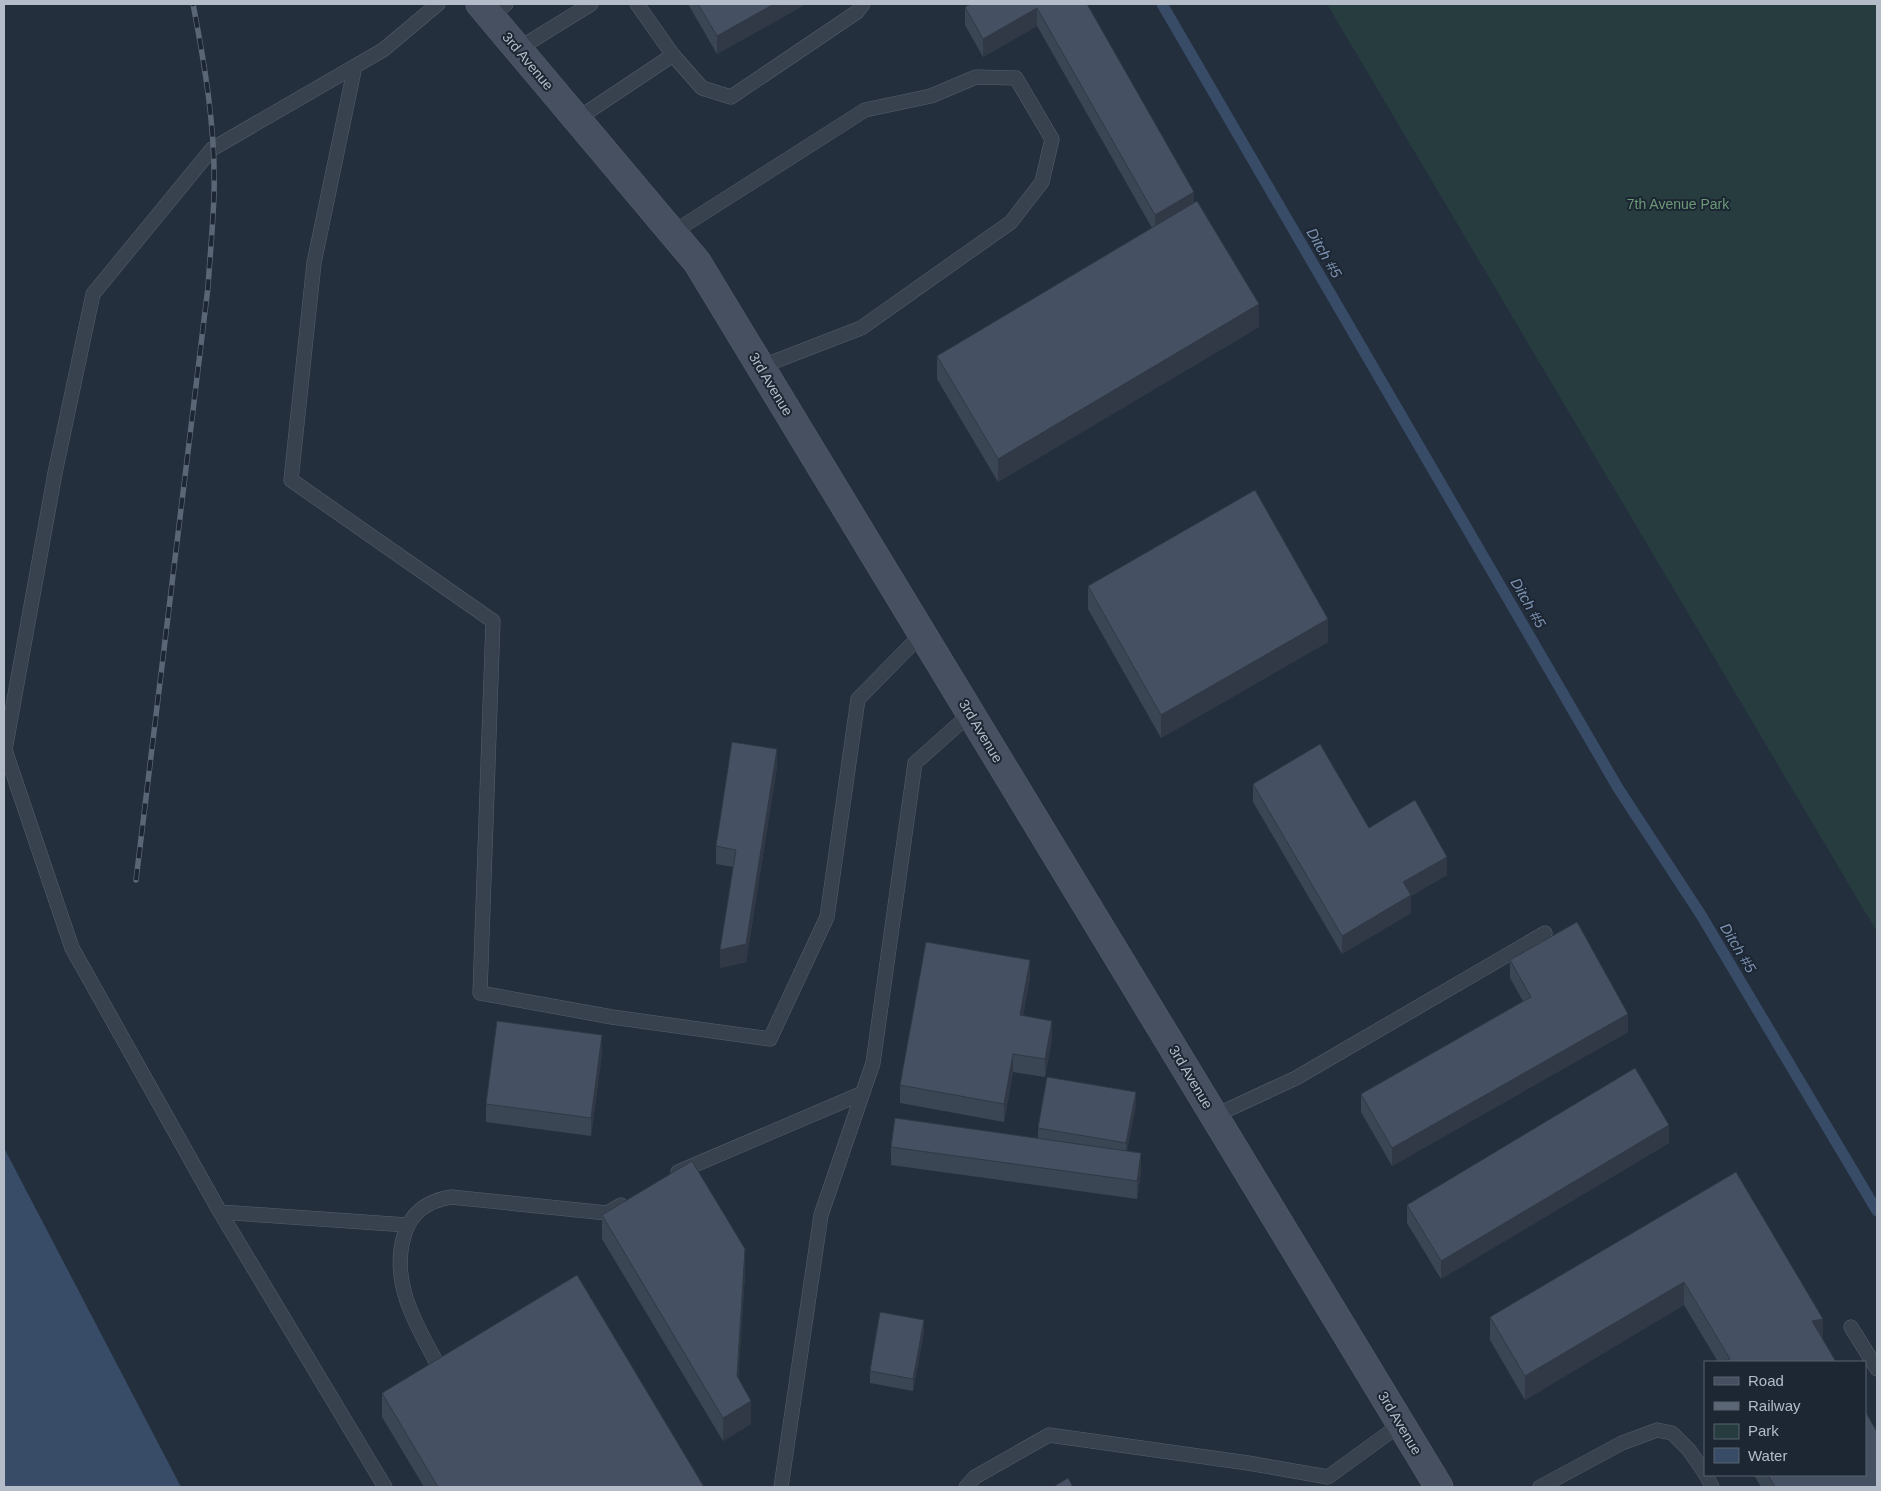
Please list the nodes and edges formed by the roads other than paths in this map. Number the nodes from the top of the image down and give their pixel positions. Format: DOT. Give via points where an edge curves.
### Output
graph roads {
  1 [pos="438,4"];
  2 [pos="592,4"];
  3 [pos="637,4"];
  4 [pos="863,4"];
  5 [pos="492,8"];
  6 [pos="518,49"];
  7 [pos="673,55"];
  8 [pos="355,66"];
  9 [pos="577,119"];
  10 [pos="672,232"];
  11 [pos="760,367"];
  12 [pos="922,634"];
  13 [pos="970,714"];
  14 [pos="1545,933"];
  15 [pos="863,1093"];
  16 [pos="1214,1116"];
  17 [pos="666,1178"];
  18 [pos="633,1198"];
  19 [pos="220,1212"];
  20 [pos="407,1225"];
  21 [pos="1851,1328"];
  22 [pos="1877,1368"];
  23 [pos="445,1379"];
  24 [pos="1401,1424"];
  25 [pos="1704,1472"];
  26 [pos="385,1487"];
  27 [pos="781,1487"];
  28 [pos="966,1487"];
  29 [pos="1439,1487"];
  30 [pos="1540,1487"];
  1 -- 8 [label="lane" via="383,50"];
  2 -- 6 [label="lane"];
  3 -- 7 [label="lane"];
  4 -- 7 [label="lane" via="857,12 731,97 702,88"];
  5 -- 6 [label="main road, 3rd Avenue"];
  6 -- 9 [label="main road, 3rd Avenue"];
  7 -- 9 [label="lane"];
  8 -- 12 [label="lane" via="314,263 291,480 493,621 480,993 612,1017 770,1040 827,917 858,699"];
  8 -- 19 [label="lane" via="212,149 93,294 55,473 5,750 72,948"];
  9 -- 10 [label="main road, 3rd Avenue"];
  10 -- 11 [label="main road, 3rd Avenue" via="697,262"];
  10 -- 11 [label="lane" via="865,110 931,96 976,77 1016,78 1052,139 1042,182 1012,222 861,328"];
  11 -- 12 [label="main road, 3rd Avenue"];
  12 -- 13 [label="main road, 3rd Avenue"];
  13 -- 15 [label="lane" via="915,763 874,1063"];
  13 -- 16 [label="main road, 3rd Avenue"];
  14 -- 16 [label="lane" via="1296,1078"];
  15 -- 17 [label="lane"];
  15 -- 27 [label="lane" via="820,1215"];
  16 -- 24 [label="main road, 3rd Avenue"];
  18 -- 20 [label="lane" via="607,1214 451,1198 434,1200"];
  19 -- 20 [label="lane"];
  19 -- 26 [label="lane"];
  20 -- 23 [label="lane" via="399,1251 401,1284 414,1319"];
  21 -- 22 [label="lane"];
  24 -- 28 [label="lane" via="1328,1477 1050,1435 975,1477"];
  24 -- 29 [label="main road, 3rd Avenue"];
  25 -- 30 [label="lane" via="1689,1450 1672,1433 1657,1430 1622,1443"];
}
